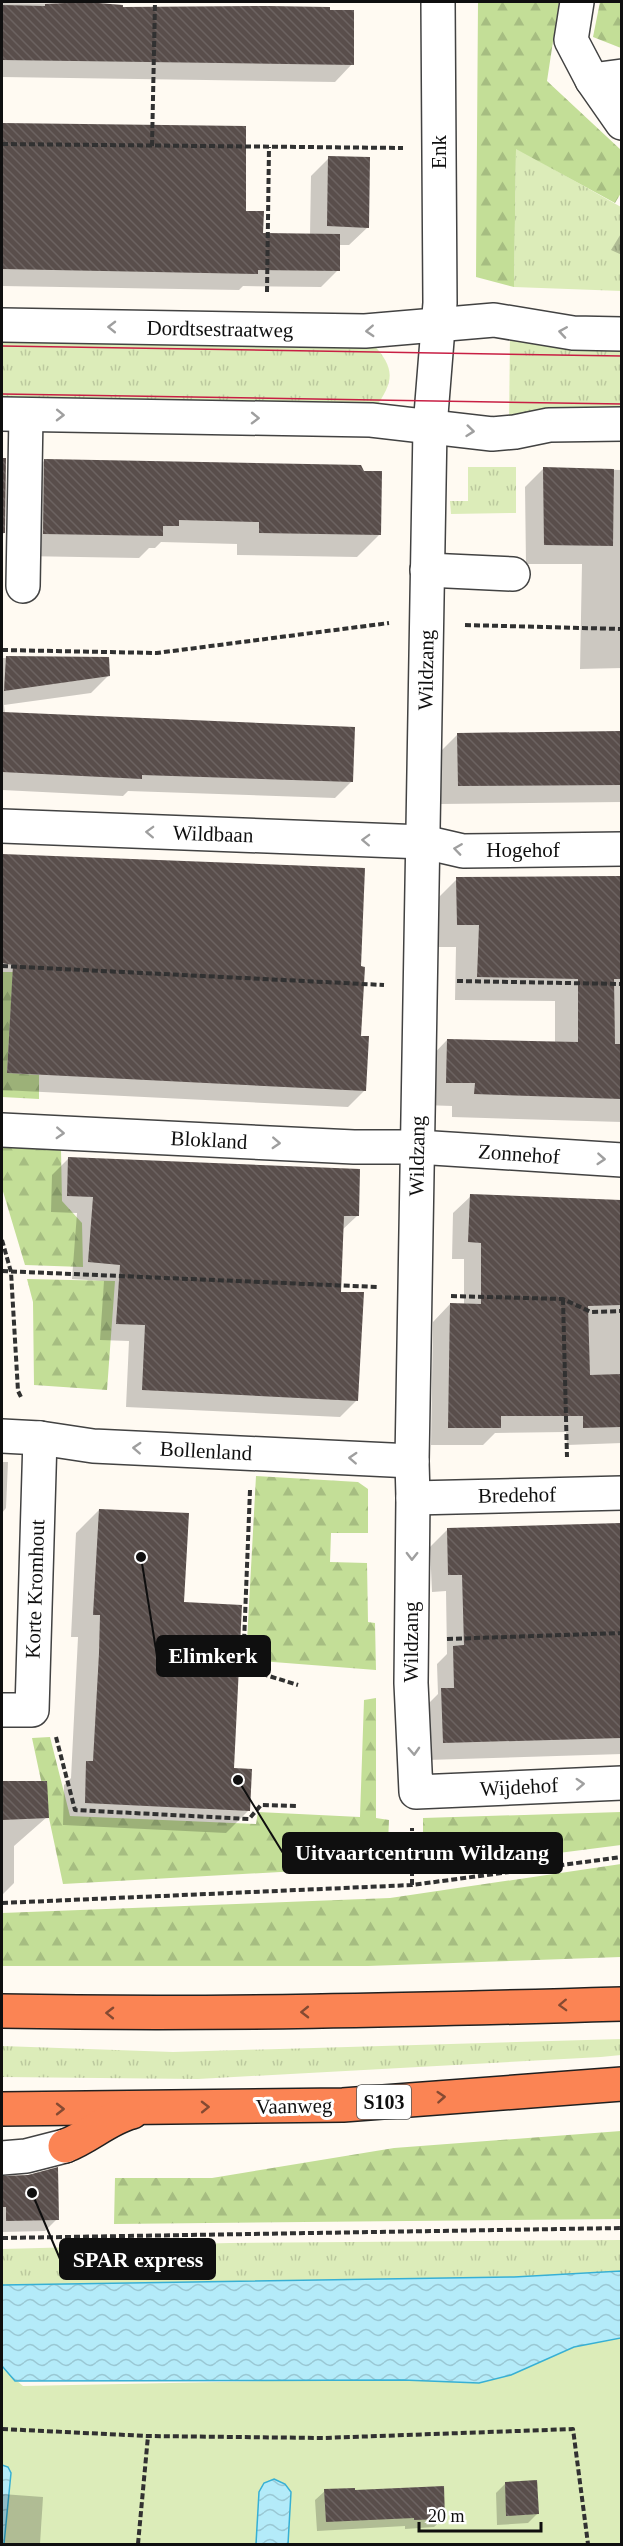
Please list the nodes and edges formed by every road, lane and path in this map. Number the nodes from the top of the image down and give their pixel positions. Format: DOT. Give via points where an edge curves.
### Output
graph roads {
  1 [pos="155,2"];
  2 [pos="438,2"];
  3 [pos="578,2"];
  4 [pos="607,78"];
  5 [pos="621,123"];
  6 [pos="2,144"];
  7 [pos="152,146"];
  8 [pos="269,147"];
  9 [pos="439,148"];
  10 [pos="267,299"];
  11 [pos="439,314"];
  12 [pos="2,325"];
  13 [pos="621,334"];
  14 [pos="14,414"];
  15 [pos="621,424"];
  16 [pos="430,427"];
  17 [pos="427,570"];
  18 [pos="513,574"];
  19 [pos="23,586"];
  20 [pos="427,624"];
  21 [pos="621,629"];
  22 [pos="2,650"];
  23 [pos="2,826"];
  24 [pos="424,842"];
  25 [pos="621,849"];
  26 [pos="2,966"];
  27 [pos="421,981"];
  28 [pos="621,984"];
  29 [pos="2,1130"];
  30 [pos="417,1148"];
  31 [pos="621,1160"];
  32 [pos="2,1240"];
  33 [pos="2,1271"];
  34 [pos="11,1272"];
  35 [pos="416,1288"];
  36 [pos="563,1299"];
  37 [pos="621,1311"];
  38 [pos="2,1436"];
  39 [pos="40,1438"];
  40 [pos="252,1453"];
  41 [pos="412,1461"];
  42 [pos="621,1493"];
  43 [pos="568,1494"];
  44 [pos="413,1498"];
  45 [pos="621,1633"];
  46 [pos="411,1640"];
  47 [pos="298,1685"];
  48 [pos="17,1710"];
  49 [pos="621,1783"];
  50 [pos="416,1792"];
  51 [pos="296,1806"];
  52 [pos="621,1857"];
  53 [pos="412,1885"];
  54 [pos="2,1903"];
  55 [pos="621,2004"];
  56 [pos="2,2011"];
  57 [pos="621,2084"];
  58 [pos="2,2109"];
  59 [pos="146,2109"];
  60 [pos="65,2146"];
  61 [pos="2,2157"];
  62 [pos="621,2228"];
  63 [pos="2,2238"];
  64 [pos="2,2429"];
  65 [pos="148,2436"];
  66 [pos="138,2544"];
  67 [pos="588,2544"];
  1 -- 7 [label="path"];
  2 -- 9 [label="street, Enk"];
  3 -- 4 [label="street" via="571,40"];
  4 -- 5 [label="street"];
  6 -- 7 [label="path"];
  7 -- 8 [label="path"];
  8 -- 9 [label="path"];
  8 -- 10 [label="path"];
  9 -- 11 [label="street, Enk"];
  11 -- 12 [label="street, Dordtsestraatweg, one-way" via="365,331"];
  13 -- 11 [label="street, Dordtsestraatweg, one-way" via="573,333"];
  11 -- 16 [label="street"];
  14 -- 16 [label="street, one-way" via="371,420"];
  14 -- 19 [label="street"];
  16 -- 15 [label="street, one-way" via="492,434 559,424"];
  16 -- 17 [label="street, Wildzang"];
  17 -- 18 [label="street"];
  17 -- 20 [label="street, Wildzang"];
  20 -- 21 [label="path"];
  20 -- 22 [label="path" via="380,623 157,653"];
  20 -- 24 [label="street, Wildzang"];
  24 -- 23 [label="street, Wildbaan, one-way"];
  25 -- 24 [label="street, Hogehof, one-way" via="463,850"];
  24 -- 27 [label="street, Wildzang"];
  26 -- 27 [label="path" via="379,986"];
  27 -- 28 [label="path"];
  27 -- 30 [label="street, Wildzang"];
  29 -- 30 [label="street, Blokland, one-way"];
  30 -- 31 [label="street, Zonnehof, one-way"];
  30 -- 35 [label="street, Wildzang"];
  32 -- 34 [label="path"];
  33 -- 34 [label="path"];
  34 -- 35 [label="path"];
  34 -- 39 [label="path" via="18,1391"];
  35 -- 36 [label="path" via="442,1295"];
  35 -- 41 [label="street, Wildzang"];
  36 -- 37 [label="path" via="591,1312"];
  36 -- 43 [label="path"];
  38 -- 39 [label="street, Bollenland"];
  40 -- 39 [label="street, Bollenland, one-way" via="93,1446"];
  39 -- 48 [label="street, Korte Kromhout"];
  41 -- 40 [label="street, Bollenland, one-way"];
  40 -- 47 [label="path" via="243,1668"];
  41 -- 44 [label="street, Wildzang"];
  42 -- 43 [label="street, Bredehof"];
  43 -- 44 [label="street, Bredehof"];
  44 -- 46 [label="street, Wildzang, one-way"];
  45 -- 46 [label="path"];
  46 -- 50 [label="street, Wildzang, one-way"];
  48 -- 51 [label="path" via="56,1735 75,1810 249,1819 261,1805"];
  50 -- 49 [label="street, Wijdehof, one-way"];
  50 -- 53 [label="path"];
  52 -- 53 [label="path"];
  53 -- 54 [label="path"];
  55 -- 56 [label="highway, one-way" via="340,2012"];
  59 -- 57 [label="highway, Vaanweg / S103, one-way" via="343,2105"];
  58 -- 59 [label="highway, Vaanweg / S103, one-way"];
  59 -- 60 [label="highway" via="126,2113"];
  60 -- 61 [label="street" via="26,2156"];
  62 -- 63 [label="path"];
  64 -- 65 [label="path"];
  65 -- 66 [label="path"];
  65 -- 67 [label="path" via="323,2438 573,2429"];
}
